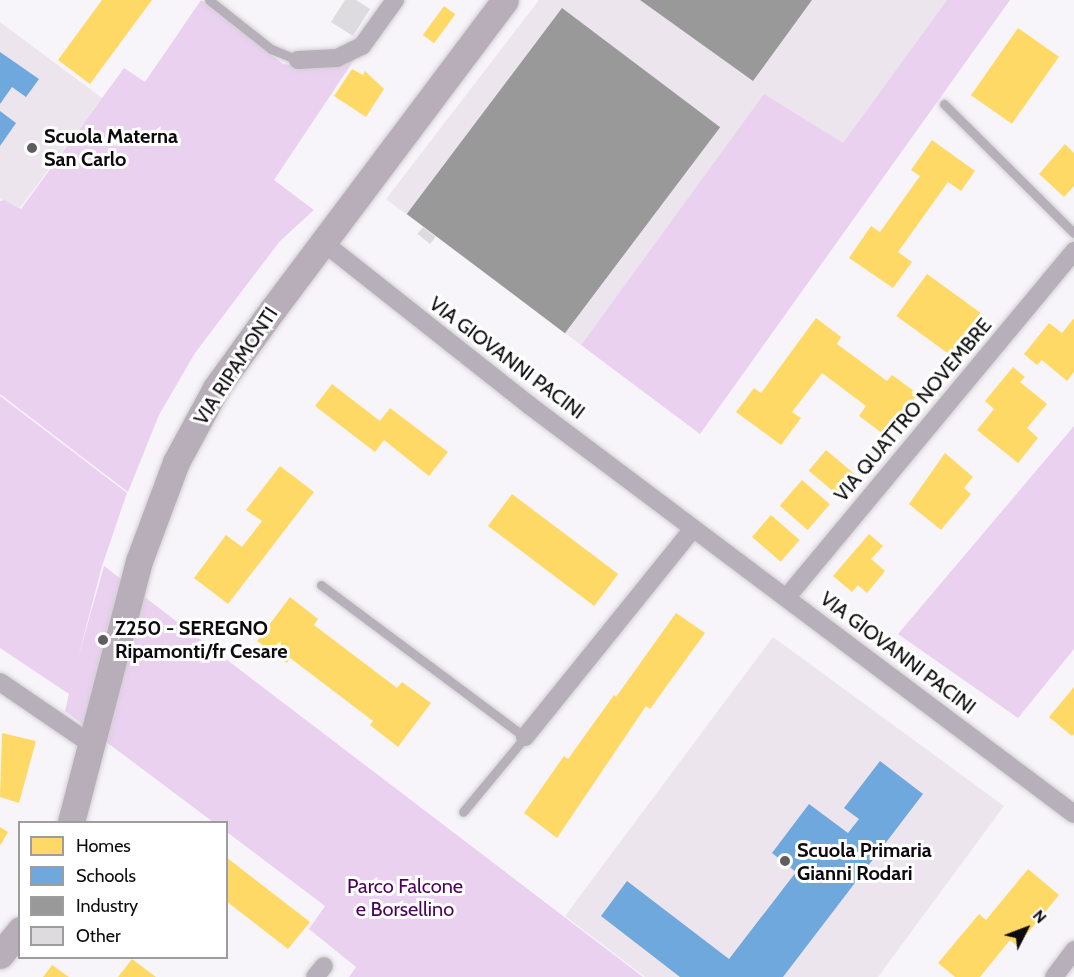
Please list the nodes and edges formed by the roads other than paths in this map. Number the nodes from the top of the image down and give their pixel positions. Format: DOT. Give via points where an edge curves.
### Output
graph roads {
  1 [pos="209,0"];
  2 [pos="395,0"];
  3 [pos="505,0"];
  4 [pos="298,60"];
  5 [pos="944,104"];
  6 [pos="1074,233"];
  7 [pos="324,243"];
  8 [pos="1074,251"];
  9 [pos="693,529"];
  10 [pos="321,585"];
  11 [pos="787,597"];
  12 [pos="1,685"];
  13 [pos="525,737"];
  14 [pos="91,744"];
  15 [pos="463,812"];
  16 [pos="1074,814"];
  17 [pos="71,821"];
  18 [pos="18,932"];
  19 [pos="1074,950"];
  20 [pos="0,955"];
  21 [pos="1054,977"];
  1 -- 4 [label="lane" via="271,49"];
  2 -- 4 [label="street" via="362,46 337,58"];
  3 -- 7 [label="street, VIA RIPAMONTI"];
  5 -- 6 [label="lane"];
  7 -- 9 [label="street, VIA GIOVANNI PACINI"];
  7 -- 14 [label="street, VIA RIPAMONTI" via="216,388 176,462 139,561"];
  8 -- 11 [label="street, VIA QUATTRO NOVEMBRE"];
  9 -- 11 [label="street, VIA GIOVANNI PACINI"];
  9 -- 13 [label="street"];
  10 -- 13 [label="lane"];
  11 -- 16 [label="street, VIA GIOVANNI PACINI"];
  12 -- 14 [label="street"];
  13 -- 15 [label="lane"];
  14 -- 17 [label="street, VIA RIPAMONTI"];
  18 -- 20 [label="street"];
  19 -- 21 [label="street"];
}
